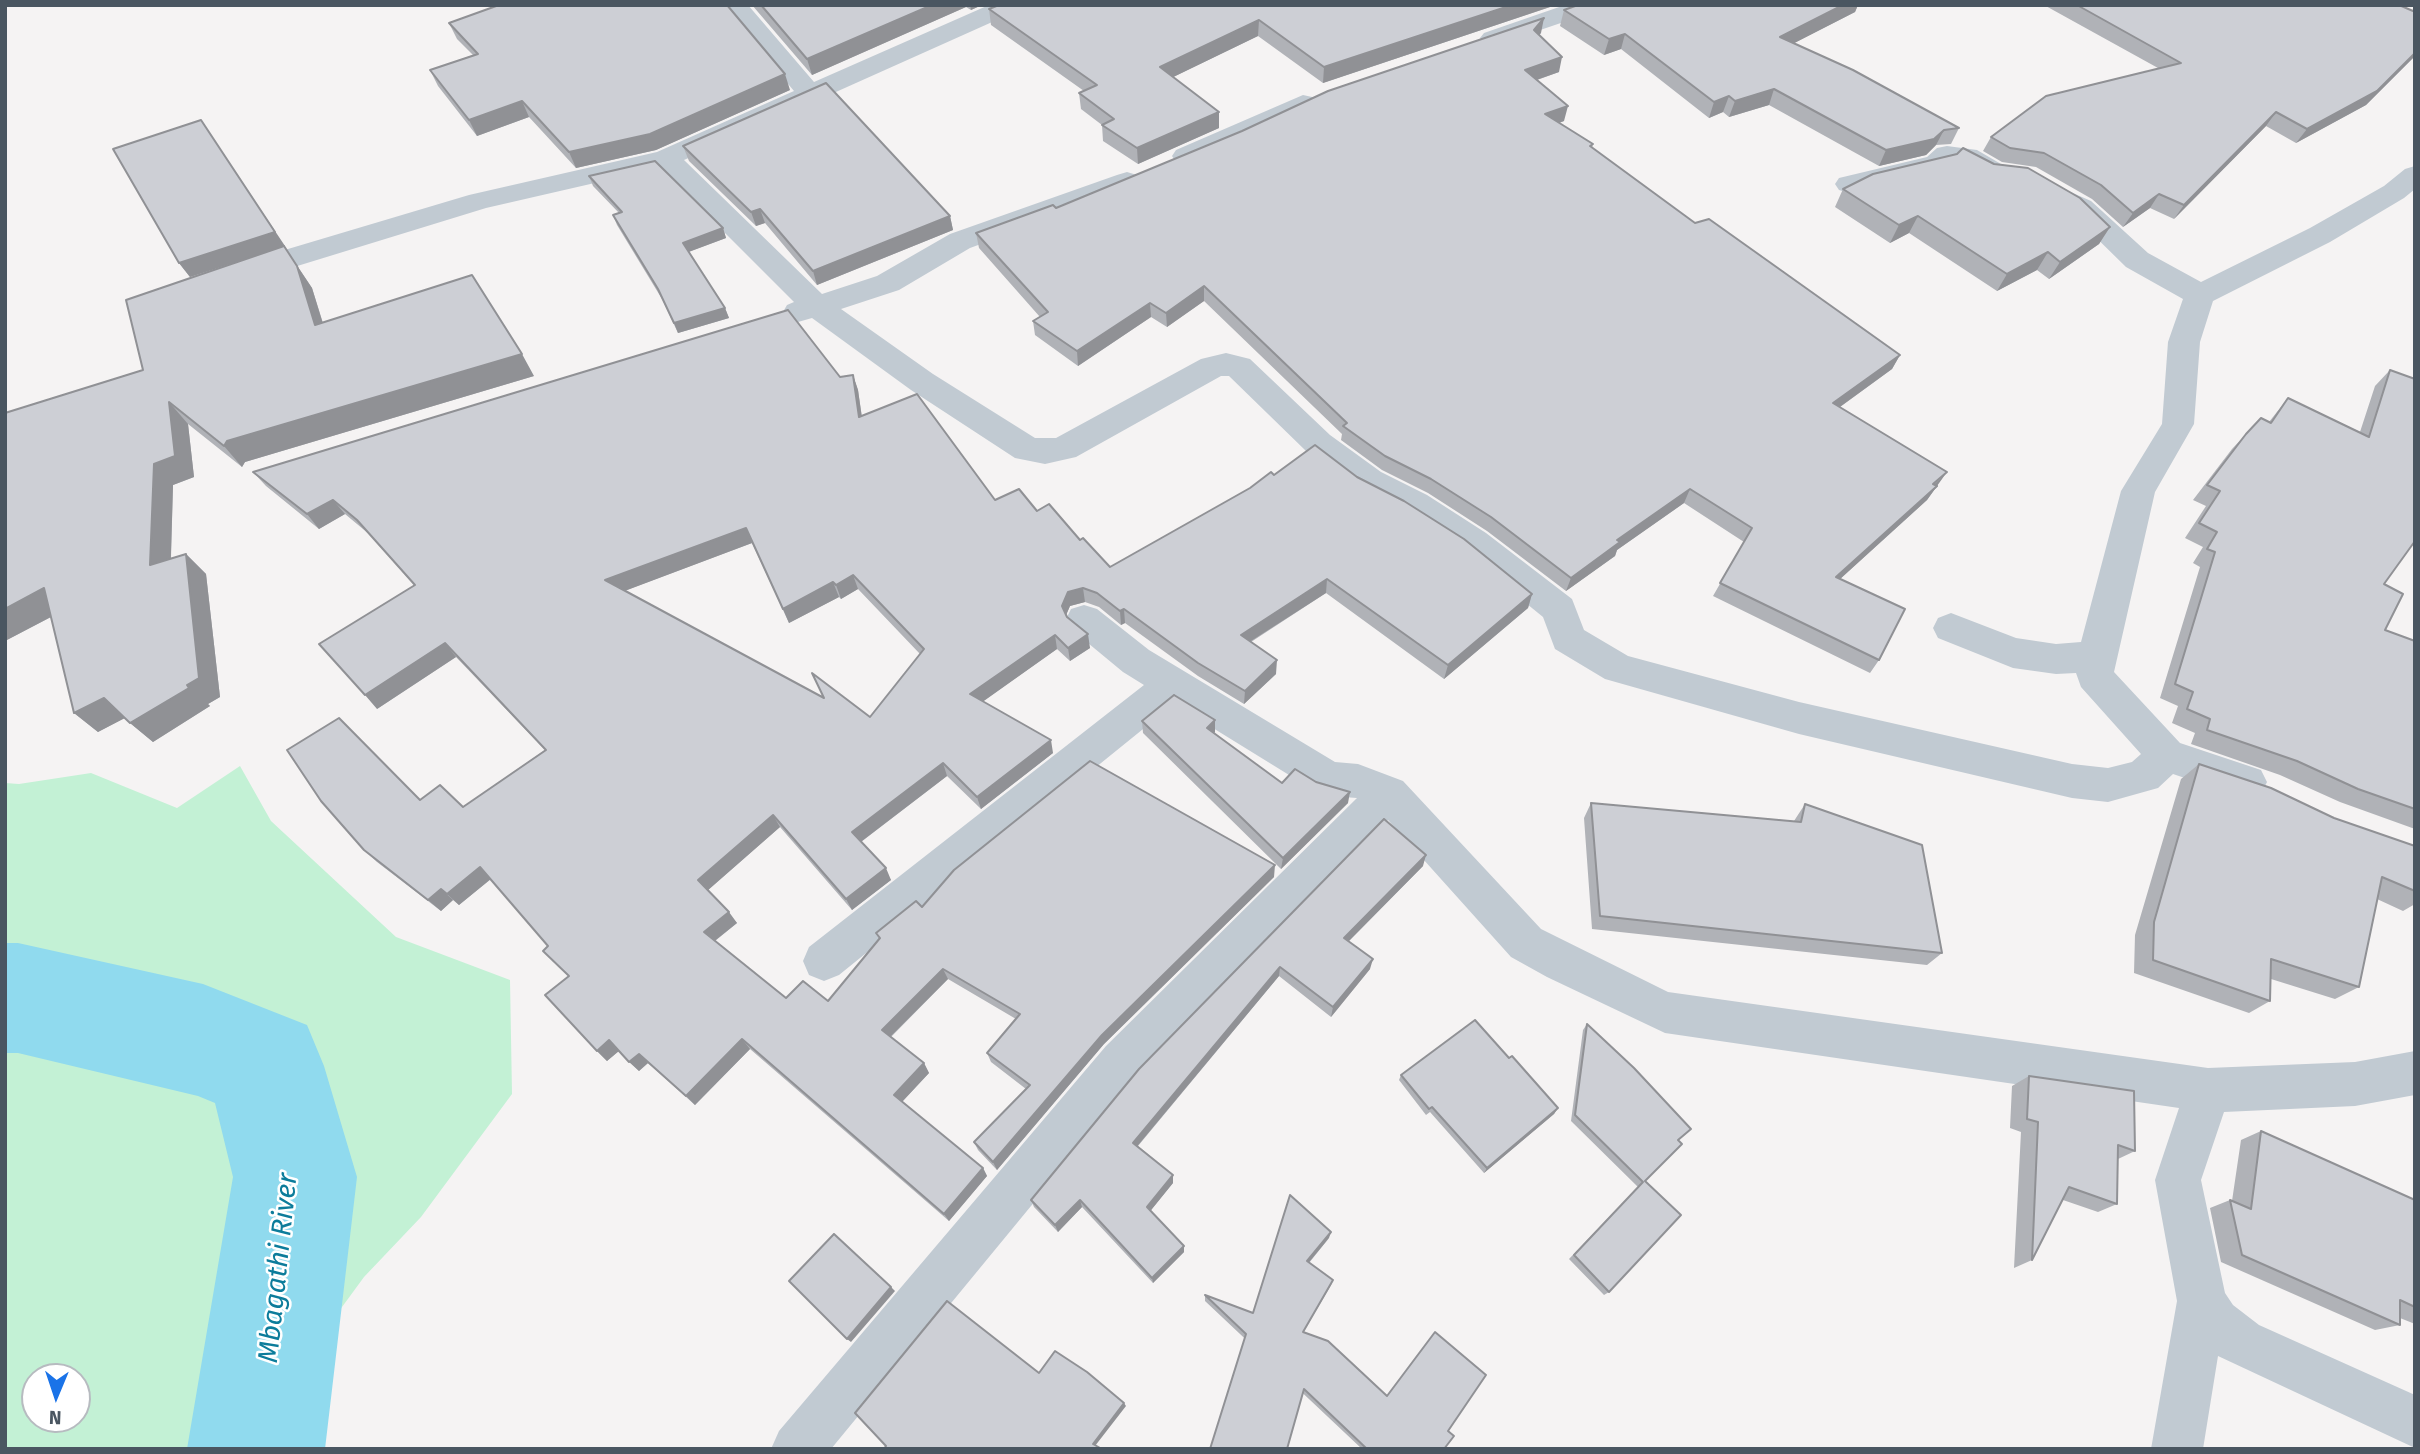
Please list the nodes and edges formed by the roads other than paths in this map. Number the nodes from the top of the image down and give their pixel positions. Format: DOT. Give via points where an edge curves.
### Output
graph roads {
  1 [pos="734,5"];
  2 [pos="1010,5"];
  3 [pos="1590,5"];
  4 [pos="1473,45"];
  5 [pos="1331,93"];
  6 [pos="810,94"];
  7 [pos="666,158"];
  8 [pos="2415,175"];
  9 [pos="1849,184"];
  10 [pos="210,284"];
  11 [pos="2200,295"];
  12 [pos="817,307"];
  13 [pos="764,323"];
  14 [pos="2118,573"];
  15 [pos="1084,619"];
  16 [pos="1951,628"];
  17 [pos="1174,682"];
  18 [pos="2167,755"];
  19 [pos="1389,793"];
  20 [pos="2278,794"];
  21 [pos="824,961"];
  22 [pos="2415,1073"];
  23 [pos="2208,1090"];
  24 [pos="2202,1301"];
  25 [pos="2415,1422"];
  26 [pos="797,1449"];
  27 [pos="2177,1449"];
  1 -- 6 [label="street"];
  2 -- 6 [label="street"];
  3 -- 4 [label="street"];
  5 -- 12 [label="street" via="1156,169 960,241 888,283"];
  6 -- 7 [label="street"];
  7 -- 10 [label="street" via="479,201"];
  7 -- 12 [label="street"];
  8 -- 11 [label="street" via="2320,235"];
  9 -- 11 [label="street" via="1937,163 1947,154 1967,156 1995,173 2036,181 2081,206 2137,260"];
  11 -- 14 [label="street" via="2184,342 2178,424 2138,491"];
  12 -- 13 [label="street"];
  12 -- 18 [label="street" via="1027,449 1045,452 1064,448 1212,367 1239,367 1318,443 1369,481 1474,542 1559,609 1568,639 1618,668 1799,718 2072,781 2108,785 2144,776"];
  14 -- 16 [label="street" via="2096,656 2056,659 2013,653"];
  14 -- 18 [label="street" via="2094,676"];
  15 -- 17 [label="street" via="1136,661"];
  17 -- 19 [label="street" via="1329,779 1358,781"];
  17 -- 21 [label="street"];
  18 -- 20 [label="street"];
  19 -- 23 [label="street" via="1525,943 1665,1012"];
  19 -- 26 [label="street" via="1122,1061"];
  22 -- 23 [label="street" via="2355,1084"];
  23 -- 24 [label="street" via="2178,1180"];
  24 -- 25 [label="street" via="2215,1323 2241,1343"];
  24 -- 27 [label="street"];
}
